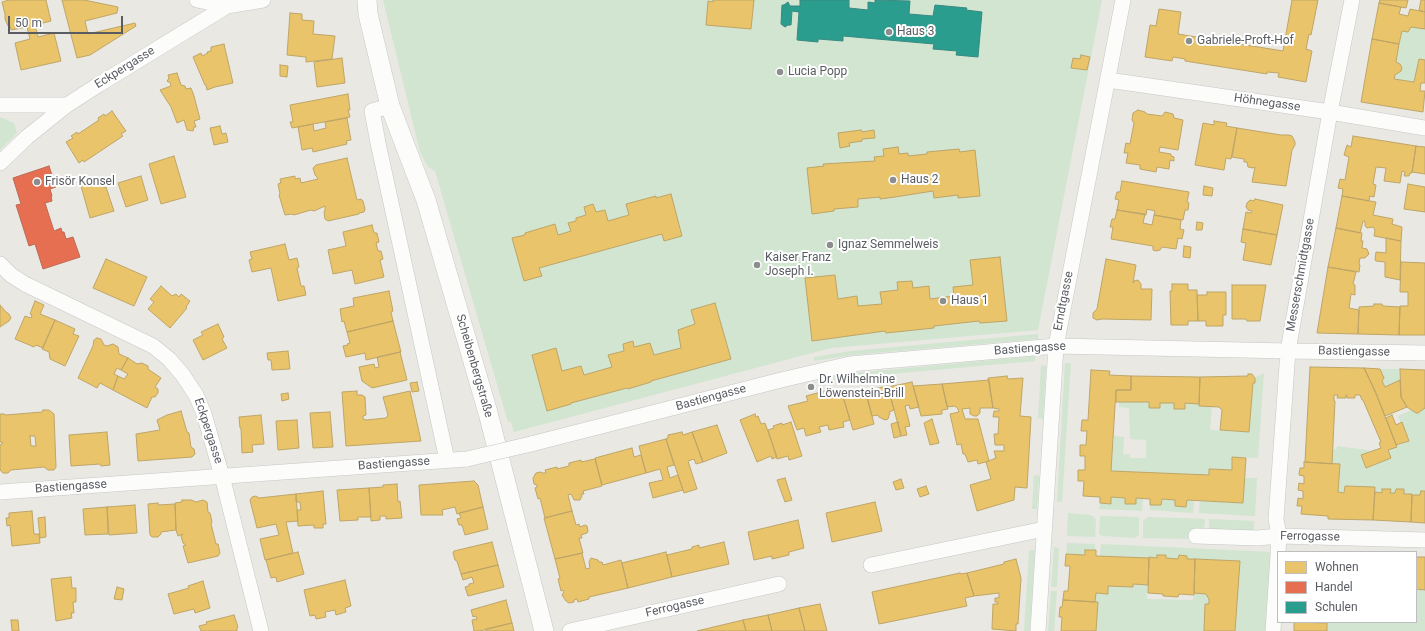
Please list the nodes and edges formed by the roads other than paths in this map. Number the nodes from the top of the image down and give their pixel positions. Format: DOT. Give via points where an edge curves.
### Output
graph roads {
  1 [pos="197,0"];
  2 [pos="263,0"];
  3 [pos="367,0"];
  4 [pos="1123,0"];
  5 [pos="1352,0"];
  6 [pos="227,6"];
  7 [pos="1108,80"];
  8 [pos="67,104"];
  9 [pos="0,105"];
  10 [pos="390,106"];
  11 [pos="1330,112"];
  12 [pos="1425,128"];
  13 [pos="0,163"];
  14 [pos="0,264"];
  15 [pos="1056,346"];
  16 [pos="1288,351"];
  17 [pos="1425,353"];
  18 [pos="447,460"];
  19 [pos="222,476"];
  20 [pos="0,492"];
  21 [pos="1044,529"];
  22 [pos="1196,536"];
  23 [pos="1279,536"];
  24 [pos="1425,540"];
  25 [pos="1278,551"];
  26 [pos="871,565"];
  27 [pos="1277,569"];
  28 [pos="779,584"];
  29 [pos="261,631"];
  30 [pos="544,631"];
  31 [pos="570,631"];
  32 [pos="1038,631"];
  33 [pos="1273,631"];
  1 -- 6 [label="street"];
  2 -- 6 [label="street, Eckpergasse"];
  3 -- 10 [label="street, Scheibenbergstraße"];
  4 -- 7 [label="street, Erndtgasse"];
  5 -- 11 [label="street, Messerschmidtgasse"];
  6 -- 8 [label="street, Eckpergasse"];
  7 -- 11 [label="street, Höhnegasse"];
  7 -- 15 [label="street, Erndtgasse"];
  8 -- 9 [label="street"];
  8 -- 13 [label="street, Eckpergasse"];
  10 -- 18 [label="street" via="372,111"];
  10 -- 30 [label="street, Scheibenbergstraße" via="426,200 488,413"];
  11 -- 12 [label="street, Höhnegasse"];
  11 -- 16 [label="street, Messerschmidtgasse"];
  14 -- 19 [label="street, Eckpergasse" via="25,284 153,346 169,359 196,395"];
  15 -- 16 [label="street, Bastiengasse"];
  15 -- 18 [label="street, Bastiengasse, bridge" via="850,364 531,444 467,459"];
  15 -- 21 [label="street, Erndtgasse"];
  16 -- 17 [label="street, Bastiengasse"];
  16 -- 23 [label="street, Messerschmidtgasse" via="1276,519"];
  18 -- 19 [label="street, Bastiengasse"];
  19 -- 20 [label="street, Bastiengasse"];
  19 -- 29 [label="street, Eckpergasse"];
  21 -- 26 [label="street"];
  21 -- 32 [label="street, Erndtgasse"];
  22 -- 23 [label="street, Ferrogasse"];
  23 -- 24 [label="street, Ferrogasse"];
  23 -- 25 [label="street, Messerschmidtgasse"];
  27 -- 33 [label="street, Messerschmidtgasse"];
  28 -- 31 [label="street, Ferrogasse"];
}
